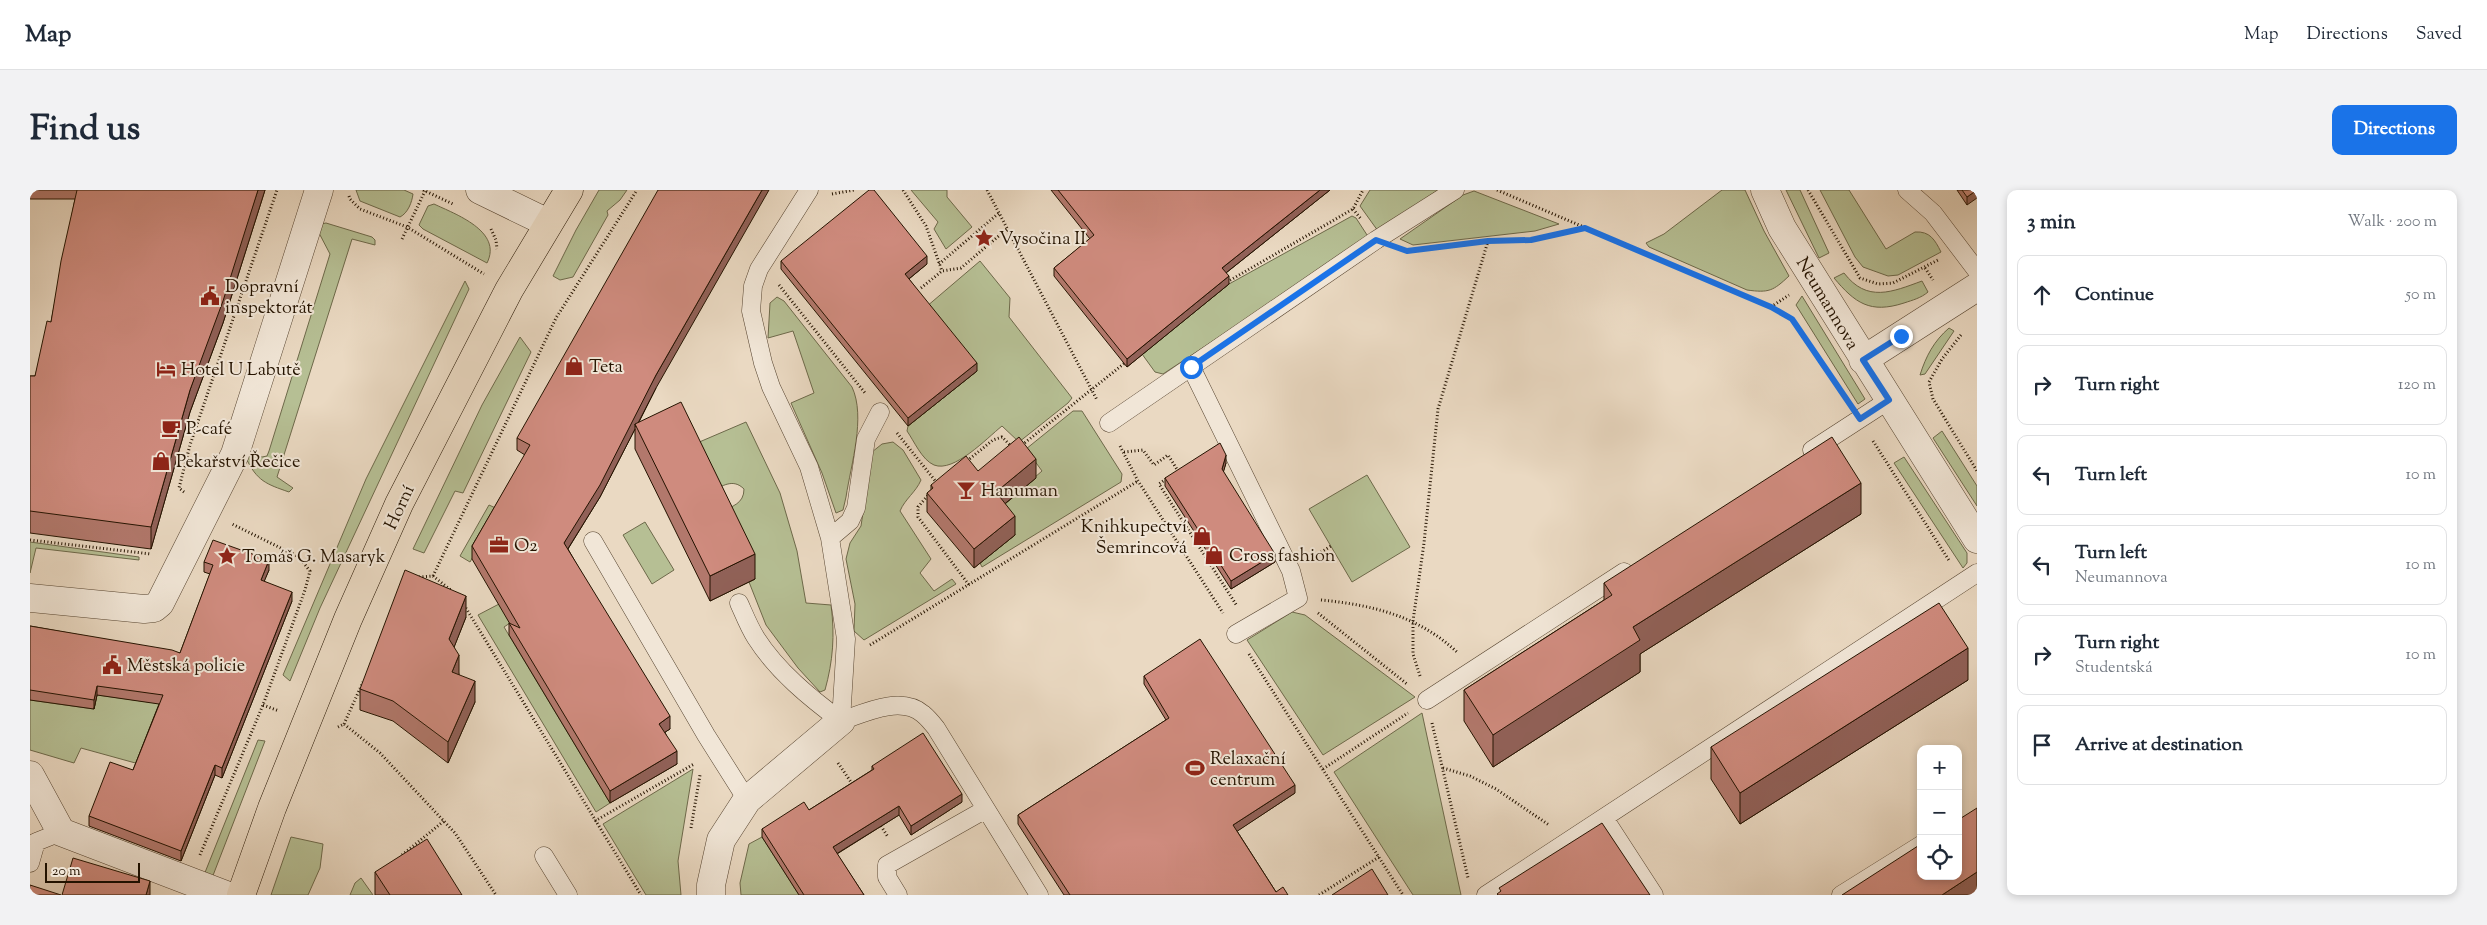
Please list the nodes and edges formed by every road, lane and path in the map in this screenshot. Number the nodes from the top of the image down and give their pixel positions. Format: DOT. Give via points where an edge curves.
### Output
graph roads {
  1 [pos="277,190"];
  2 [pos="349,190"];
  3 [pos="424,190"];
  4 [pos="480,190"];
  5 [pos="569,190"];
  6 [pos="637,190"];
  7 [pos="809,190"];
  8 [pos="903,190"];
  9 [pos="987,190"];
  10 [pos="1363,190"];
  11 [pos="1455,190"];
  12 [pos="1497,190"];
  13 [pos="1765,190"];
  14 [pos="1808,190"];
  15 [pos="1907,190"];
  16 [pos="317,196"];
  17 [pos="456,206"];
  18 [pos="999,212"];
  19 [pos="548,223"];
  20 [pos="486,224"];
  21 [pos="407,227"];
  22 [pos="1585,228"];
  23 [pos="1007,229"];
  24 [pos="402,239"];
  25 [pos="1376,240"];
  26 [pos="1488,241"];
  27 [pos="496,254"];
  28 [pos="939,264"];
  29 [pos="491,268"];
  30 [pos="759,268"];
  31 [pos="1924,268"];
  32 [pos="942,271"];
  33 [pos="1977,271"];
  34 [pos="1224,284"];
  35 [pos="1977,287"];
  36 [pos="921,288"];
  37 [pos="1966,328"];
  38 [pos="1132,357"];
  39 [pos="1863,360"];
  40 [pos="1191,367"];
  41 [pos="1091,390"];
  42 [pos="1889,400"];
  43 [pos="880,412"];
  44 [pos="1860,419"];
  45 [pos="1109,423"];
  46 [pos="1124,452"];
  47 [pos="1801,457"];
  48 [pos="1884,458"];
  49 [pos="966,462"];
  50 [pos="1977,471"];
  51 [pos="945,478"];
  52 [pos="1138,481"];
  53 [pos="938,484"];
  54 [pos="179,488"];
  55 [pos="206,510"];
  56 [pos="830,538"];
  57 [pos="1977,539"];
  58 [pos="30,540"];
  59 [pos="593,541"];
  60 [pos="182,558"];
  61 [pos="1642,560"];
  62 [pos="433,576"];
  63 [pos="417,577"];
  64 [pos="1970,578"];
  65 [pos="969,585"];
  66 [pos="457,594"];
  67 [pos="1231,596"];
  68 [pos="30,598"];
  69 [pos="1298,598"];
  70 [pos="462,603"];
  71 [pos="739,603"];
  72 [pos="1413,621"];
  73 [pos="1236,634"];
  74 [pos="865,648"];
  75 [pos="1475,669"];
  76 [pos="364,678"];
  77 [pos="1427,700"];
  78 [pos="842,721"];
  79 [pos="344,724"];
  80 [pos="329,731"];
  81 [pos="706,734"];
  82 [pos="833,755"];
  83 [pos="703,759"];
  84 [pos="1442,768"];
  85 [pos="1323,769"];
  86 [pos="30,775"];
  87 [pos="854,786"];
  88 [pos="747,800"];
  89 [pos="986,809"];
  90 [pos="875,818"];
  91 [pos="1604,818"];
  92 [pos="444,821"];
  93 [pos="595,821"];
  94 [pos="61,832"];
  95 [pos="1580,834"];
  96 [pos="690,837"];
  97 [pos="1917,848"];
  98 [pos="544,856"];
  99 [pos="902,857"];
  100 [pos="1379,857"];
  101 [pos="394,862"];
  102 [pos="30,863"];
  103 [pos="190,881"];
  104 [pos="1470,886"];
  105 [pos="226,895"];
  106 [pos="241,895"];
  107 [pos="496,895"];
  108 [pos="568,895"];
  109 [pos="640,895"];
  110 [pos="712,895"];
  111 [pos="898,895"];
  112 [pos="1039,895"];
  113 [pos="1319,895"];
  114 [pos="1403,895"];
  115 [pos="1486,895"];
  116 [pos="1654,895"];
  117 [pos="1841,895"];
  1 -- 54 [label="path" via="190,445"];
  2 -- 21 [label="path" via="350,199 360,209"];
  3 -- 17 [label="path"];
  3 -- 21 [label="path"];
  4 -- 19 [label="street"];
  5 -- 19 [label="main road, Horní"];
  6 -- 62 [label="path" via="556,318"];
  7 -- 30 [label="lane"];
  8 -- 28 [label="path" via="926,226"];
  9 -- 18 [label="path"];
  10 -- 34 [label="path" via="1353,209"];
  11 -- 25 [label="lane"];
  12 -- 22 [label="path"];
  13 -- 39 [label="street, Neumannova" via="1782,228"];
  14 -- 31 [label="path" via="1860,278 1878,284 1893,283"];
  15 -- 33 [label="lane" via="1933,213"];
  16 -- 55 [label="street" via="235,454"];
  18 -- 23 [label="path"];
  18 -- 28 [label="path"];
  19 -- 106 [label="main road, Horní" via="509,290 399,504 348,619 272,808"];
  20 -- 27 [label="path" via="496,240"];
  21 -- 24 [label="path"];
  21 -- 29 [label="path" via="486,275"];
  22 -- 26 [label="path" via="1531,240"];
  22 -- 44 [label="path" via="1771,307 1792,319"];
  23 -- 32 [label="path" via="961,268"];
  23 -- 41 [label="path"];
  25 -- 26 [label="path" via="1407,251"];
  25 -- 40 [label="lane"];
  26 -- 72 [label="path" via="1438,409"];
  28 -- 32 [label="path"];
  30 -- 43 [label="path" via="784,289"];
  30 -- 56 [label="lane" via="753,286 751,311 763,363 809,467"];
  32 -- 36 [label="path"];
  35 -- 39 [label="street"];
  37 -- 50 [label="path" via="1929,382 1934,399"];
  38 -- 41 [label="path"];
  39 -- 42 [label="street, Neumannova"];
  40 -- 45 [label="lane"];
  40 -- 69 [label="lane" via="1291,571"];
  41 -- 45 [label="path"];
  41 -- 49 [label="path" via="1016,450 1002,437 993,440"];
  42 -- 44 [label="lane"];
  42 -- 57 [label="street, Neumannova"];
  43 -- 53 [label="path"];
  43 -- 56 [label="lane" via="866,439 856,508 850,521"];
  44 -- 47 [label="lane"];
  45 -- 46 [label="path"];
  46 -- 52 [label="path"];
  46 -- 67 [label="path" via="1143,450 1154,465 1168,455 1180,470 1159,484"];
  48 -- 64 [label="path"];
  51 -- 53 [label="path"];
  52 -- 65 [label="path"];
  52 -- 73 [label="path"];
  53 -- 65 [label="path" via="918,507 918,517"];
  55 -- 60 [label="street"];
  55 -- 103 [label="path" via="299,557 310,571 263,704"];
  56 -- 78 [label="lane" via="846,639"];
  58 -- 60 [label="path"];
  59 -- 81 [label="lane"];
  60 -- 68 [label="street" via="160,603 154,608"];
  61 -- 75 [label="lane"];
  62 -- 63 [label="path"];
  62 -- 66 [label="path"];
  64 -- 91 [label="lane"];
  65 -- 74 [label="path"];
  69 -- 72 [label="path" via="1360,603"];
  69 -- 73 [label="lane"];
  69 -- 77 [label="path"];
  70 -- 93 [label="path"];
  71 -- 78 [label="lane" via="756,638 776,662 806,695"];
  72 -- 75 [label="path" via="1439,636"];
  72 -- 77 [label="path" via="1413,654"];
  73 -- 85 [label="path"];
  75 -- 77 [label="lane"];
  76 -- 79 [label="path"];
  77 -- 84 [label="path"];
  77 -- 85 [label="path"];
  78 -- 88 [label="street"];
  78 -- 89 [label="lane" via="880,708 905,706 922,712 936,728"];
  79 -- 80 [label="path"];
  79 -- 92 [label="path" via="380,754"];
  81 -- 83 [label="path"];
  81 -- 88 [label="lane"];
  82 -- 87 [label="path"];
  83 -- 93 [label="path"];
  83 -- 96 [label="path"];
  84 -- 95 [label="path" via="1470,776 1496,789 1550,826"];
  84 -- 104 [label="path"];
  85 -- 100 [label="path"];
  86 -- 94 [label="street"];
  88 -- 110 [label="street" via="722,840 711,885"];
  89 -- 99 [label="lane"];
  89 -- 112 [label="lane"];
  90 -- 99 [label="path"];
  91 -- 95 [label="lane"];
  91 -- 116 [label="lane"];
  92 -- 101 [label="path"];
  92 -- 107 [label="path" via="456,833"];
  93 -- 109 [label="path"];
  94 -- 102 [label="lane" via="36,842"];
  94 -- 103 [label="street"];
  95 -- 115 [label="lane"];
  97 -- 117 [label="lane"];
  98 -- 108 [label="lane"];
  99 -- 111 [label="lane" via="887,865 887,877"];
  100 -- 113 [label="path"];
  100 -- 114 [label="path"];
  103 -- 105 [label="street"];
}
